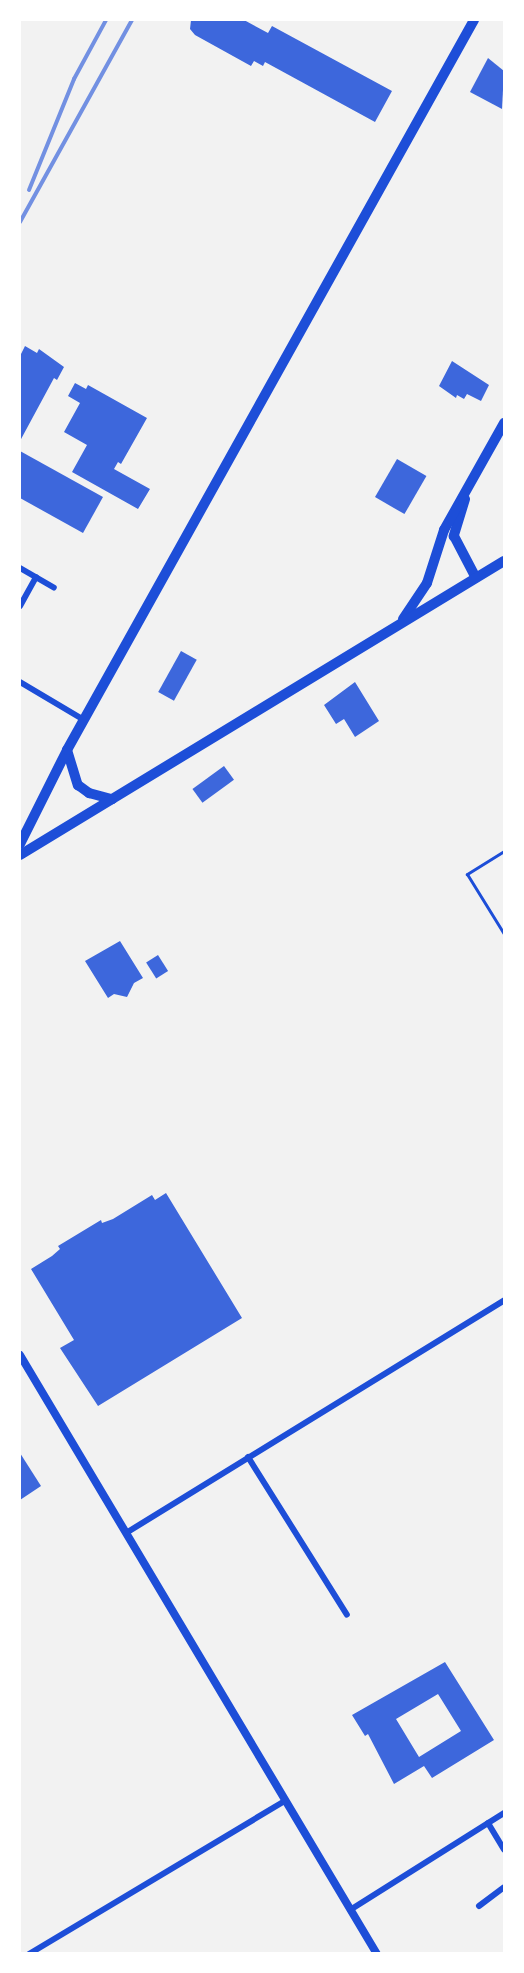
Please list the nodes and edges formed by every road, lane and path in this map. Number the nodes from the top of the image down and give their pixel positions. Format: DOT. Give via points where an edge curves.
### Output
graph roads {
  1 [pos="474,20"];
  2 [pos="504,423"];
  3 [pos="467,490"];
  4 [pos="504,561"];
  5 [pos="20,568"];
  6 [pos="36,577"];
  7 [pos="476,578"];
  8 [pos="54,588"];
  9 [pos="20,606"];
  10 [pos="399,625"];
  11 [pos="20,682"];
  12 [pos="84,721"];
  13 [pos="67,750"];
  14 [pos="112,799"];
  15 [pos="20,844"];
  16 [pos="504,851"];
  17 [pos="20,855"];
  18 [pos="504,934"];
  19 [pos="504,1300"];
  20 [pos="20,1355"];
  21 [pos="248,1457"];
  22 [pos="126,1533"];
  23 [pos="347,1615"];
  24 [pos="283,1802"];
  25 [pos="504,1813"];
  26 [pos="488,1823"];
  27 [pos="504,1850"];
  28 [pos="504,1887"];
  29 [pos="479,1906"];
  30 [pos="350,1910"];
  31 [pos="28,1953"];
  32 [pos="377,1953"];
  1 -- 12 [label="main road"];
  2 -- 3 [label="main road"];
  3 -- 7 [label="main road" via="454,536"];
  3 -- 10 [label="main road" via="444,530 427,583"];
  4 -- 7 [label="main road"];
  5 -- 6 [label="street"];
  6 -- 8 [label="street"];
  6 -- 9 [label="street"];
  7 -- 10 [label="main road"];
  10 -- 14 [label="main road"];
  11 -- 12 [label="street"];
  12 -- 13 [label="main road"];
  13 -- 14 [label="main road" via="78,785 89,794"];
  13 -- 15 [label="main road"];
  14 -- 17 [label="main road"];
  16 -- 18 [label="lane" via="467,874"];
  19 -- 21 [label="street"];
  20 -- 22 [label="street"];
  21 -- 22 [label="street"];
  21 -- 23 [label="street"];
  22 -- 24 [label="street"];
  24 -- 30 [label="street"];
  24 -- 31 [label="street"];
  25 -- 26 [label="street"];
  26 -- 27 [label="street"];
  26 -- 30 [label="street"];
  28 -- 29 [label="street"];
  30 -- 32 [label="street"];
}
